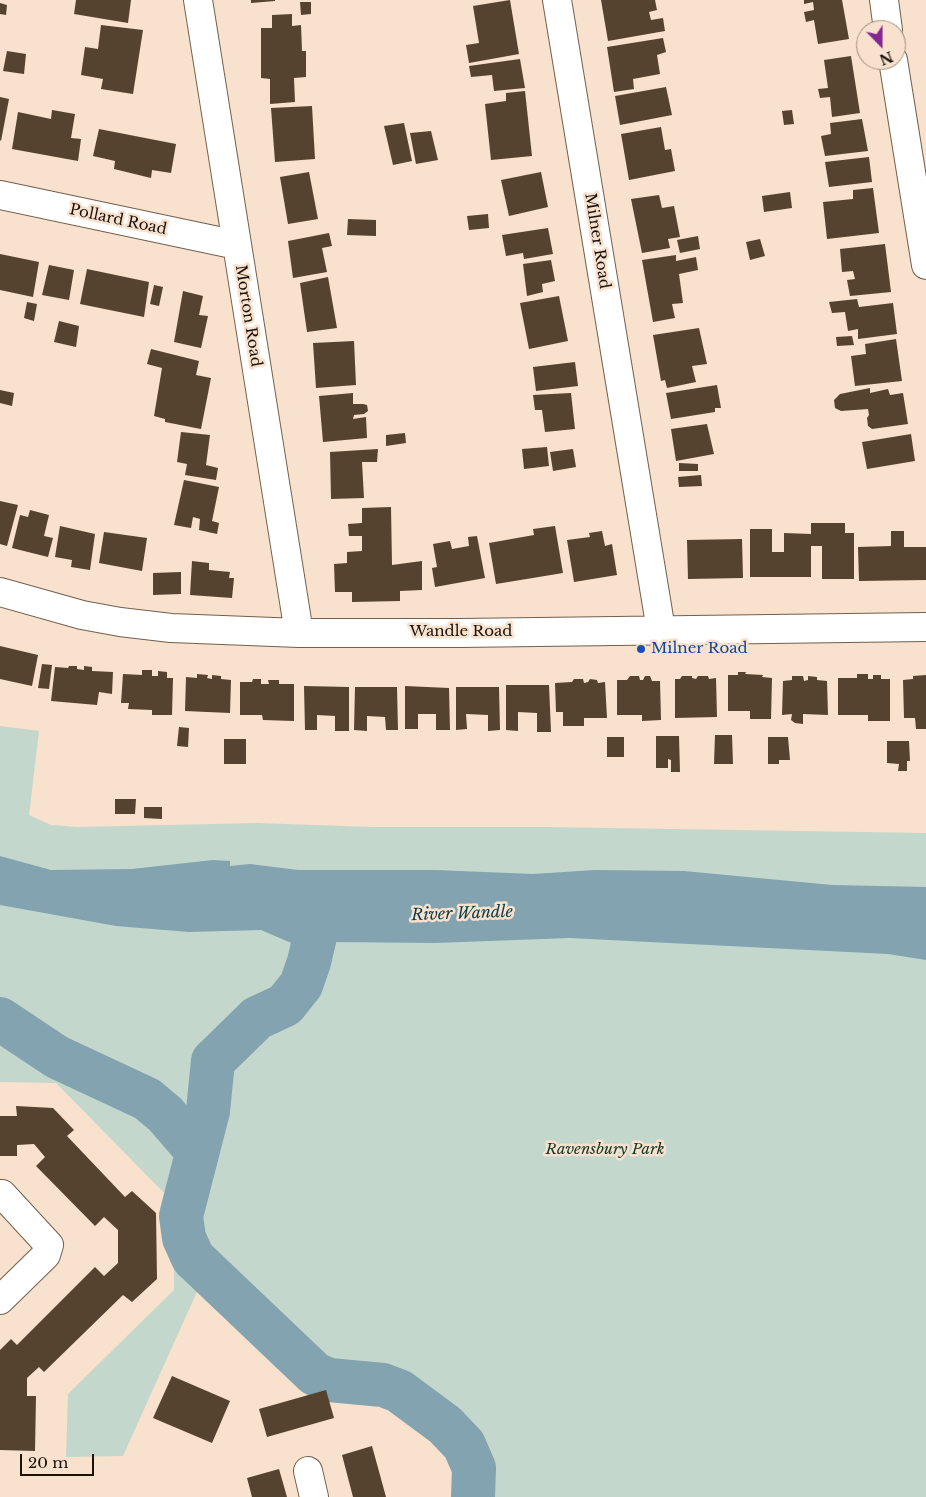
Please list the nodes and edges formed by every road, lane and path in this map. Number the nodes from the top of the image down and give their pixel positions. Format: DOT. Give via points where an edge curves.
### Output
graph roads {
  1 [pos="198,0"];
  2 [pos="557,0"];
  3 [pos="884,0"];
  4 [pos="887,20"];
  5 [pos="895,70"];
  6 [pos="0,195"];
  7 [pos="237,245"];
  8 [pos="926,265"];
  9 [pos="0,592"];
  10 [pos="926,627"];
  11 [pos="661,630"];
  12 [pos="299,633"];
  13 [pos="0,1194"];
  14 [pos="0,1300"];
  15 [pos="308,1471"];
  16 [pos="314,1497"];
  1 -- 7 [label="street, Morton Road"];
  2 -- 11 [label="street, Milner Road"];
  3 -- 4 [label="street"];
  5 -- 8 [label="street"];
  6 -- 7 [label="street, Pollard Road"];
  7 -- 12 [label="street, Morton Road"];
  9 -- 12 [label="street, Wandle Road" via="120,622 171,628"];
  10 -- 11 [label="street, Wandle Road"];
  11 -- 12 [label="street, Wandle Road"];
  13 -- 14 [label="street" via="49,1245 46,1255"];
  15 -- 16 [label="street"];
}
